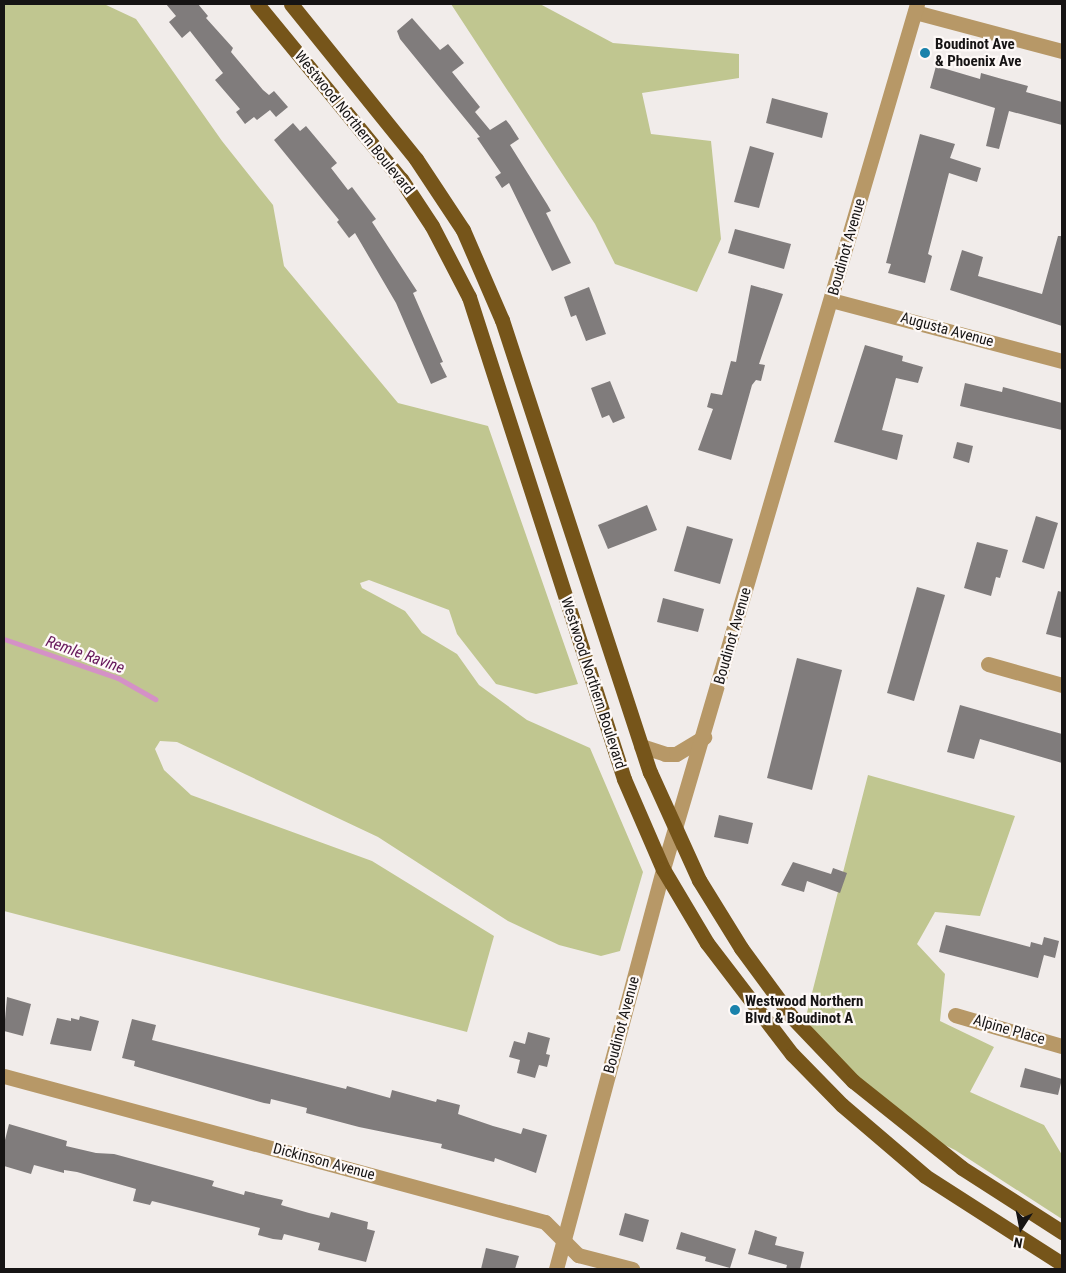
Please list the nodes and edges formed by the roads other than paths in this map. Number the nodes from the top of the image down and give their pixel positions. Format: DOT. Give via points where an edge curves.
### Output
graph roads {
  1 [pos="257,4"];
  2 [pos="291,4"];
  3 [pos="916,8"];
  4 [pos="1062,51"];
  5 [pos="831,300"];
  6 [pos="1062,361"];
  7 [pos="543,440"];
  8 [pos="517,448"];
  9 [pos="988,664"];
  10 [pos="1062,685"];
  11 [pos="704,737"];
  12 [pos="641,746"];
  13 [pos="676,828"];
  14 [pos="663,869"];
  15 [pos="955,1015"];
  16 [pos="1062,1046"];
  17 [pos="4,1076"];
  18 [pos="1062,1232"];
  19 [pos="564,1241"];
  20 [pos="1062,1264"];
  21 [pos="556,1269"];
  22 [pos="632,1269"];
  1 -- 8 [label="main road, Westwood Northern Boulevard" via="401,179 432,226 469,297"];
  2 -- 7 [label="main road, Westwood Northern Boulevard" via="416,159 463,230 502,320"];
  3 -- 4 [label="street"];
  3 -- 5 [label="street, Boudinot Avenue"];
  5 -- 6 [label="street, Augusta Avenue"];
  5 -- 11 [label="street, Boudinot Avenue"];
  7 -- 8 [label="main road"];
  7 -- 12 [label="main road, Westwood Northern Boulevard"];
  8 -- 14 [label="main road, Westwood Northern Boulevard" via="624,779"];
  9 -- 10 [label="street"];
  11 -- 12 [label="street" via="676,754"];
  11 -- 13 [label="street, Boudinot Avenue"];
  12 -- 13 [label="main road, Westwood Northern Boulevard"];
  13 -- 14 [label="street, Boudinot Avenue"];
  13 -- 18 [label="main road, Westwood Northern Boulevard" via="699,880 741,948 791,1016 852,1080 962,1168"];
  14 -- 19 [label="street, Boudinot Avenue"];
  14 -- 20 [label="main road, Westwood Northern Boulevard" via="707,943 751,1002 792,1054 842,1105 925,1176"];
  15 -- 16 [label="street, Alpine Place"];
  17 -- 19 [label="street, Dickinson Avenue" via="545,1222"];
  19 -- 21 [label="street, Boudinot Avenue"];
  19 -- 22 [label="street, Dickinson Avenue" via="578,1255"];
}
